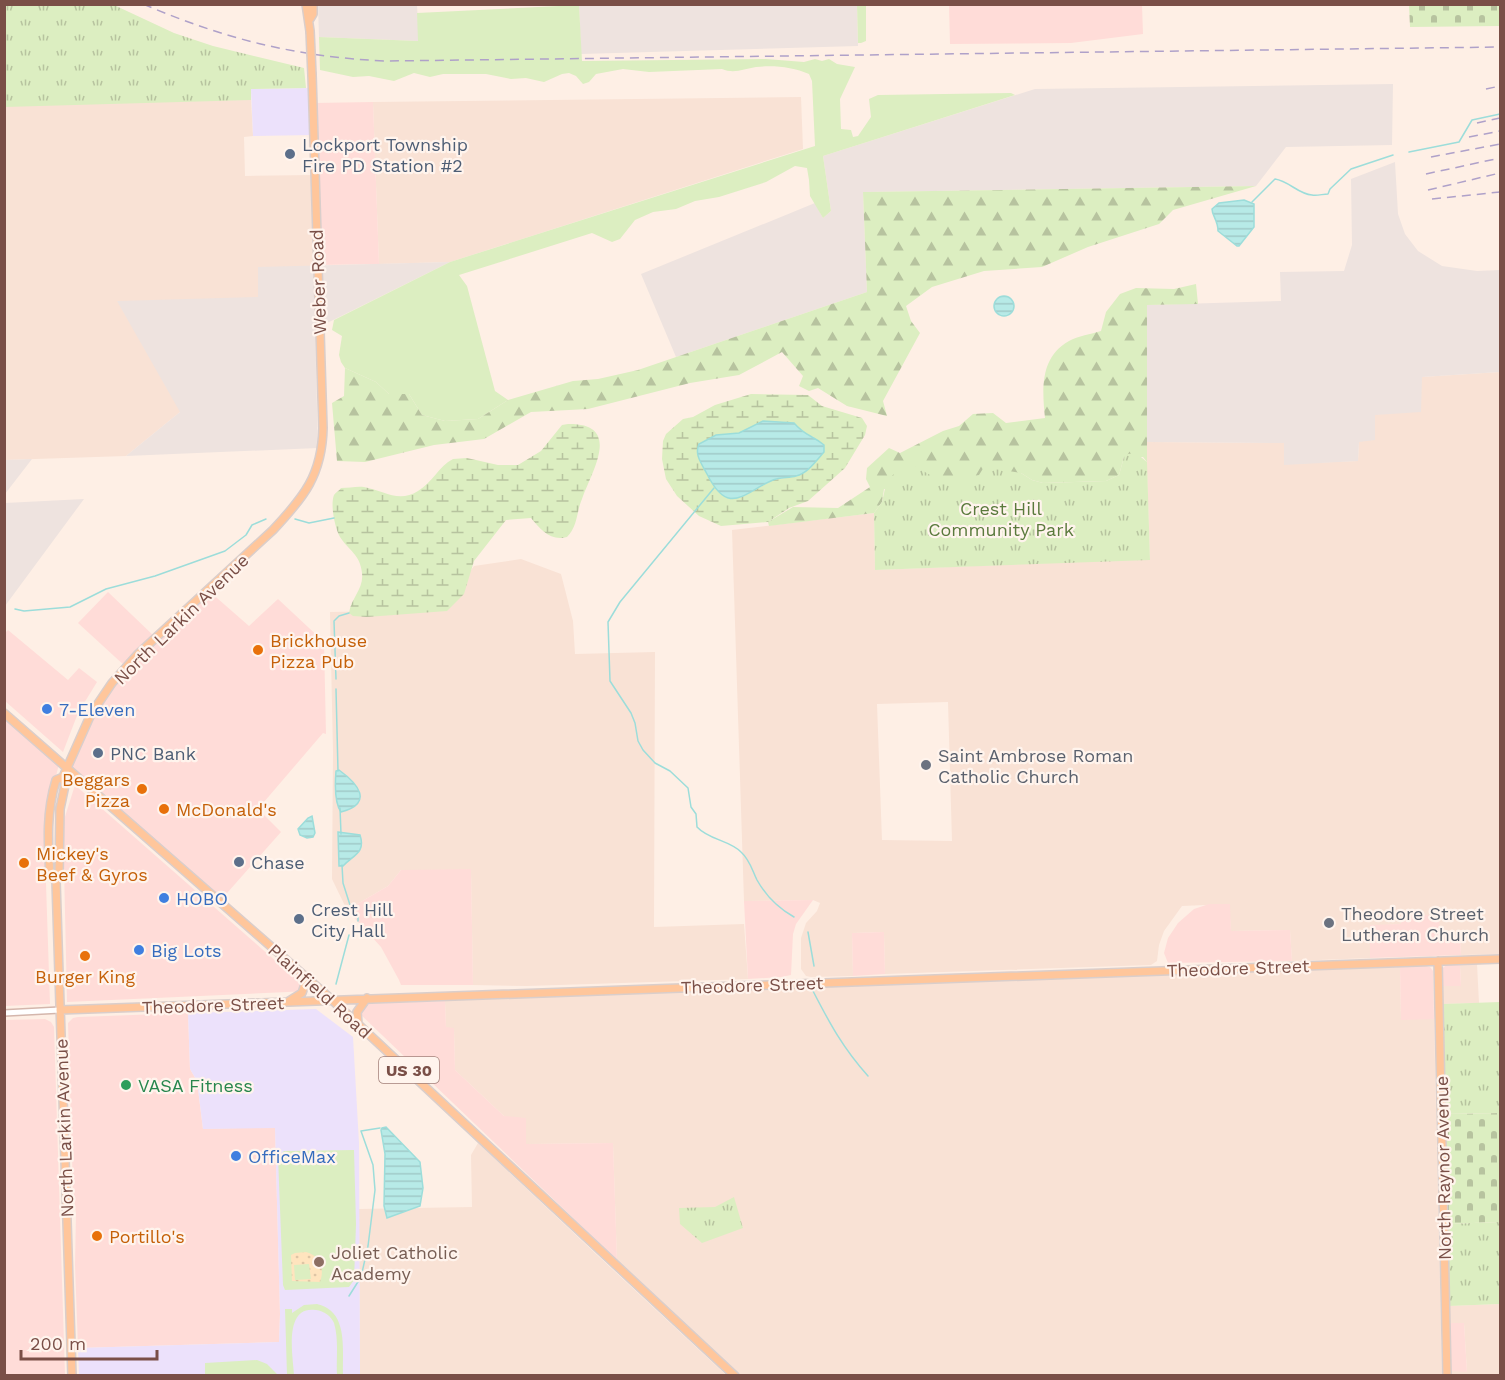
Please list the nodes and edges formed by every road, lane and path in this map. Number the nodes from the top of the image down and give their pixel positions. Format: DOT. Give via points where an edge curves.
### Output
graph roads {
  1 [pos="306,4"];
  2 [pos="313,4"];
  3 [pos="310,19"];
  4 [pos="273,530"];
  5 [pos="4,713"];
  6 [pos="67,768"];
  7 [pos="63,777"];
  8 [pos="56,881"];
  9 [pos="1500,959"];
  10 [pos="1438,961"];
  11 [pos="307,978"];
  12 [pos="367,998"];
  13 [pos="331,999"];
  14 [pos="289,1002"];
  15 [pos="60,1010"];
  16 [pos="4,1013"];
  17 [pos="358,1024"];
  18 [pos="72,1376"];
  19 [pos="735,1376"];
  20 [pos="1447,1376"];
  1 -- 3 [label="main road, Weber Road"];
  2 -- 3 [label="main road, Weber Road"];
  3 -- 4 [label="main road, Weber Road, bridge" via="322,447 308,489"];
  4 -- 6 [label="main road, North Larkin Avenue" via="137,655 112,683 91,714"];
  5 -- 6 [label="main road, Plainfield Road / US 30"];
  6 -- 7 [label="main road, North Larkin Avenue"];
  6 -- 11 [label="main road, Plainfield Road / US 30"];
  7 -- 8 [label="main road, North Larkin Avenue"];
  7 -- 8 [label="main road, North Larkin Avenue" via="56,780 47,827 50,876"];
  8 -- 15 [label="main road, North Larkin Avenue"];
  9 -- 10 [label="main road, Theodore Street"];
  10 -- 12 [label="main road, Theodore Street"];
  10 -- 20 [label="main road, North Raynor Avenue"];
  11 -- 13 [label="main road, Plainfield Road / US 30"];
  11 -- 14 [label="main road" via="302,993"];
  12 -- 13 [label="main road, Theodore Street"];
  12 -- 17 [label="main road" via="357,1012"];
  13 -- 14 [label="main road, Theodore Street"];
  13 -- 17 [label="main road, Plainfield Road / US 30"];
  14 -- 15 [label="main road, Theodore Street"];
  15 -- 16 [label="street, Theodore Street"];
  15 -- 18 [label="main road, North Larkin Avenue"];
  17 -- 19 [label="main road, Plainfield Road / US 30"];
}
